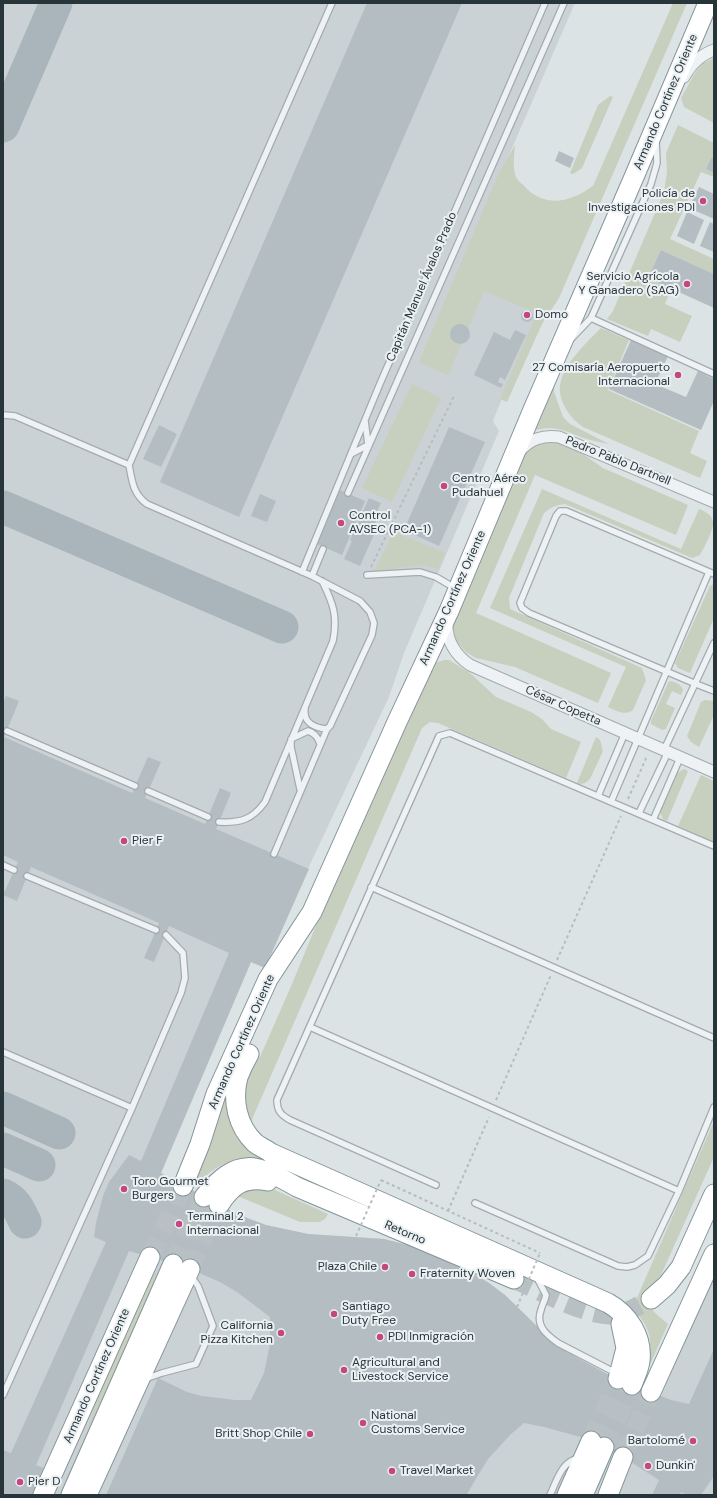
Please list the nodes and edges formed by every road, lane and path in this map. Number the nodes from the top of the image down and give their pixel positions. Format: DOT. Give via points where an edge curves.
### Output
graph roads {
  1 [pos="332,3"];
  2 [pos="545,3"];
  3 [pos="564,3"];
  4 [pos="708,3"];
  5 [pos="714,50"];
  6 [pos="656,126"];
  7 [pos="591,318"];
  8 [pos="555,356"];
  9 [pos="714,374"];
  10 [pos="454,396"];
  11 [pos="3,416"];
  12 [pos="365,421"];
  13 [pos="368,445"];
  14 [pos="351,454"];
  15 [pos="129,465"];
  16 [pos="508,468"];
  17 [pos="348,493"];
  18 [pos="714,502"];
  19 [pos="323,549"];
  20 [pos="302,572"];
  21 [pos="711,573"];
  22 [pos="367,575"];
  23 [pos="312,576"];
  24 [pos="322,581"];
  25 [pos="458,590"];
  26 [pos="449,611"];
  27 [pos="714,643"];
  28 [pos="667,671"];
  29 [pos="696,684"];
  30 [pos="714,691"];
  31 [pos="304,709"];
  32 [pos="327,729"];
  33 [pos="7,731"];
  34 [pos="625,733"];
  35 [pos="291,739"];
  36 [pos="320,744"];
  37 [pos="636,745"];
  38 [pos="666,751"];
  39 [pos="680,758"];
  40 [pos="714,772"];
  41 [pos="135,786"];
  42 [pos="148,791"];
  43 [pos="300,791"];
  44 [pos="598,796"];
  45 [pos="611,802"];
  46 [pos="624,807"];
  47 [pos="639,813"];
  48 [pos="208,817"];
  49 [pos="653,820"];
  50 [pos="219,822"];
  51 [pos="714,846"];
  52 [pos="274,854"];
  53 [pos="3,865"];
  54 [pos="14,870"];
  55 [pos="27,876"];
  56 [pos="371,887"];
  57 [pos="312,912"];
  58 [pos="156,930"];
  59 [pos="166,934"];
  60 [pos="554,968"];
  61 [pos="310,1027"];
  62 [pos="714,1038"];
  63 [pos="3,1052"];
  64 [pos="714,1107"];
  65 [pos="132,1108"];
  66 [pos="493,1108"];
  67 [pos="436,1185"];
  68 [pos="183,1186"];
  69 [pos="679,1191"];
  70 [pos="714,1194"];
  71 [pos="212,1201"];
  72 [pos="475,1203"];
  73 [pos="448,1211"];
  74 [pos="356,1236"];
  75 [pos="714,1254"];
  76 [pos="150,1257"];
  77 [pos="527,1266"];
  78 [pos="184,1268"];
  79 [pos="651,1299"];
  80 [pos="517,1306"];
  81 [pos="623,1379"];
  82 [pos="140,1381"];
  83 [pos="651,1392"];
  84 [pos="3,1395"];
  85 [pos="593,1448"];
  86 [pos="623,1457"];
  87 [pos="43,1495"];
  88 [pos="71,1495"];
  89 [pos="88,1495"];
  90 [pos="550,1495"];
  91 [pos="567,1495"];
  92 [pos="583,1495"];
  93 [pos="608,1495"];
  1 -- 15 [label="lane"];
  2 -- 12 [label="lane, Capitán Manuel Ávalos Prado"];
  3 -- 13 [label="lane, Capitán Manuel Ávalos Prado"];
  4 -- 6 [label="highway, Armando Cortínez Oriente"];
  5 -- 6 [label="street" via="704,54 691,66"];
  6 -- 7 [label="lane" via="657,163 651,184"];
  6 -- 8 [label="highway, Armando Cortínez Oriente"];
  7 -- 8 [label="lane"];
  7 -- 9 [label="lane"];
  8 -- 16 [label="highway, Armando Cortínez Oriente"];
  10 -- 22 [label="path"];
  11 -- 15 [label="lane" via="15,416"];
  12 -- 13 [label="lane"];
  12 -- 14 [label="lane, Capitán Manuel Ávalos Prado"];
  13 -- 14 [label="lane"];
  13 -- 17 [label="lane, Capitán Manuel Ávalos Prado"];
  14 -- 20 [label="lane, Capitán Manuel Ávalos Prado"];
  15 -- 20 [label="lane" via="135,491 139,499 147,504"];
  16 -- 18 [label="street, Pedro Pablo Dartnell" via="515,456 530,442 543,437 559,437"];
  16 -- 25 [label="highway, Armando Cortínez Oriente"];
  19 -- 23 [label="lane"];
  20 -- 23 [label="lane"];
  21 -- 28 [label="lane"];
  21 -- 28 [label="lane" via="566,511 560,511 556,516 520,603 522,608"];
  22 -- 25 [label="lane" via="420,572 436,577"];
  23 -- 24 [label="lane"];
  24 -- 31 [label="lane" via="334,608 336,630"];
  24 -- 32 [label="lane" via="360,601 370,612 374,623 372,635"];
  25 -- 26 [label="highway, Armando Cortínez Oriente"];
  26 -- 34 [label="street, César Copetta" via="448,637 455,652 464,661"];
  26 -- 57 [label="highway, Armando Cortínez Oriente"];
  27 -- 29 [label="lane"];
  28 -- 29 [label="lane"];
  28 -- 37 [label="lane"];
  29 -- 30 [label="lane"];
  29 -- 38 [label="lane"];
  31 -- 32 [label="lane" via="304,717 309,723"];
  31 -- 35 [label="lane"];
  32 -- 36 [label="lane"];
  33 -- 41 [label="lane"];
  34 -- 37 [label="street, César Copetta"];
  34 -- 44 [label="lane"];
  35 -- 36 [label="lane" via="308,731 313,732"];
  35 -- 43 [label="lane"];
  35 -- 50 [label="lane" via="265,802 255,814 239,821"];
  36 -- 43 [label="lane"];
  37 -- 38 [label="street, César Copetta"];
  37 -- 45 [label="lane"];
  37 -- 46 [label="path" via="647,756"];
  38 -- 39 [label="street, César Copetta"];
  38 -- 47 [label="lane"];
  39 -- 40 [label="street, César Copetta"];
  39 -- 49 [label="lane"];
  42 -- 48 [label="lane"];
  43 -- 52 [label="lane"];
  44 -- 45 [label="lane"];
  44 -- 56 [label="lane" via="445,733 436,741"];
  45 -- 46 [label="lane"];
  46 -- 47 [label="lane"];
  46 -- 60 [label="path"];
  47 -- 49 [label="lane"];
  49 -- 51 [label="lane"];
  53 -- 54 [label="lane"];
  55 -- 58 [label="lane"];
  56 -- 60 [label="lane"];
  56 -- 61 [label="lane"];
  57 -- 68 [label="highway, Armando Cortínez Oriente" via="268,979 216,1094"];
  57 -- 77 [label="highway" via="238,1076 236,1108 245,1130 256,1143 271,1153"];
  59 -- 65 [label="lane" via="183,953 185,978"];
  60 -- 62 [label="lane"];
  60 -- 66 [label="path"];
  61 -- 66 [label="lane"];
  61 -- 67 [label="lane" via="277,1100 277,1109 282,1116"];
  63 -- 65 [label="lane"];
  64 -- 69 [label="lane"];
  65 -- 84 [label="lane"];
  66 -- 69 [label="lane"];
  66 -- 73 [label="path"];
  69 -- 72 [label="lane" via="648,1256 627,1267"];
  70 -- 79 [label="highway" via="681,1267 667,1285"];
  71 -- 77 [label="highway, Retorno" via="213,1186 226,1174 246,1168 260,1168 297,1187"];
  73 -- 74 [label="path, bridge" via="381,1180"];
  73 -- 77 [label="path"];
  75 -- 83 [label="highway"];
  76 -- 87 [label="highway, Armando Cortínez Oriente"];
  77 -- 80 [label="path, bridge"];
  77 -- 81 [label="lane" via="546,1295 539,1316 541,1327 558,1343"];
  77 -- 81 [label="highway" via="599,1299 618,1309 628,1319 640,1347 640,1359 638,1369"];
  78 -- 82 [label="highway"];
  78 -- 82 [label="lane" via="198,1286 213,1326 196,1364"];
  78 -- 88 [label="highway" via="141,1337"];
  82 -- 89 [label="highway"];
  85 -- 90 [label="lane" via="567,1463"];
  85 -- 91 [label="highway"];
  85 -- 92 [label="highway"];
  86 -- 93 [label="highway"];
}
